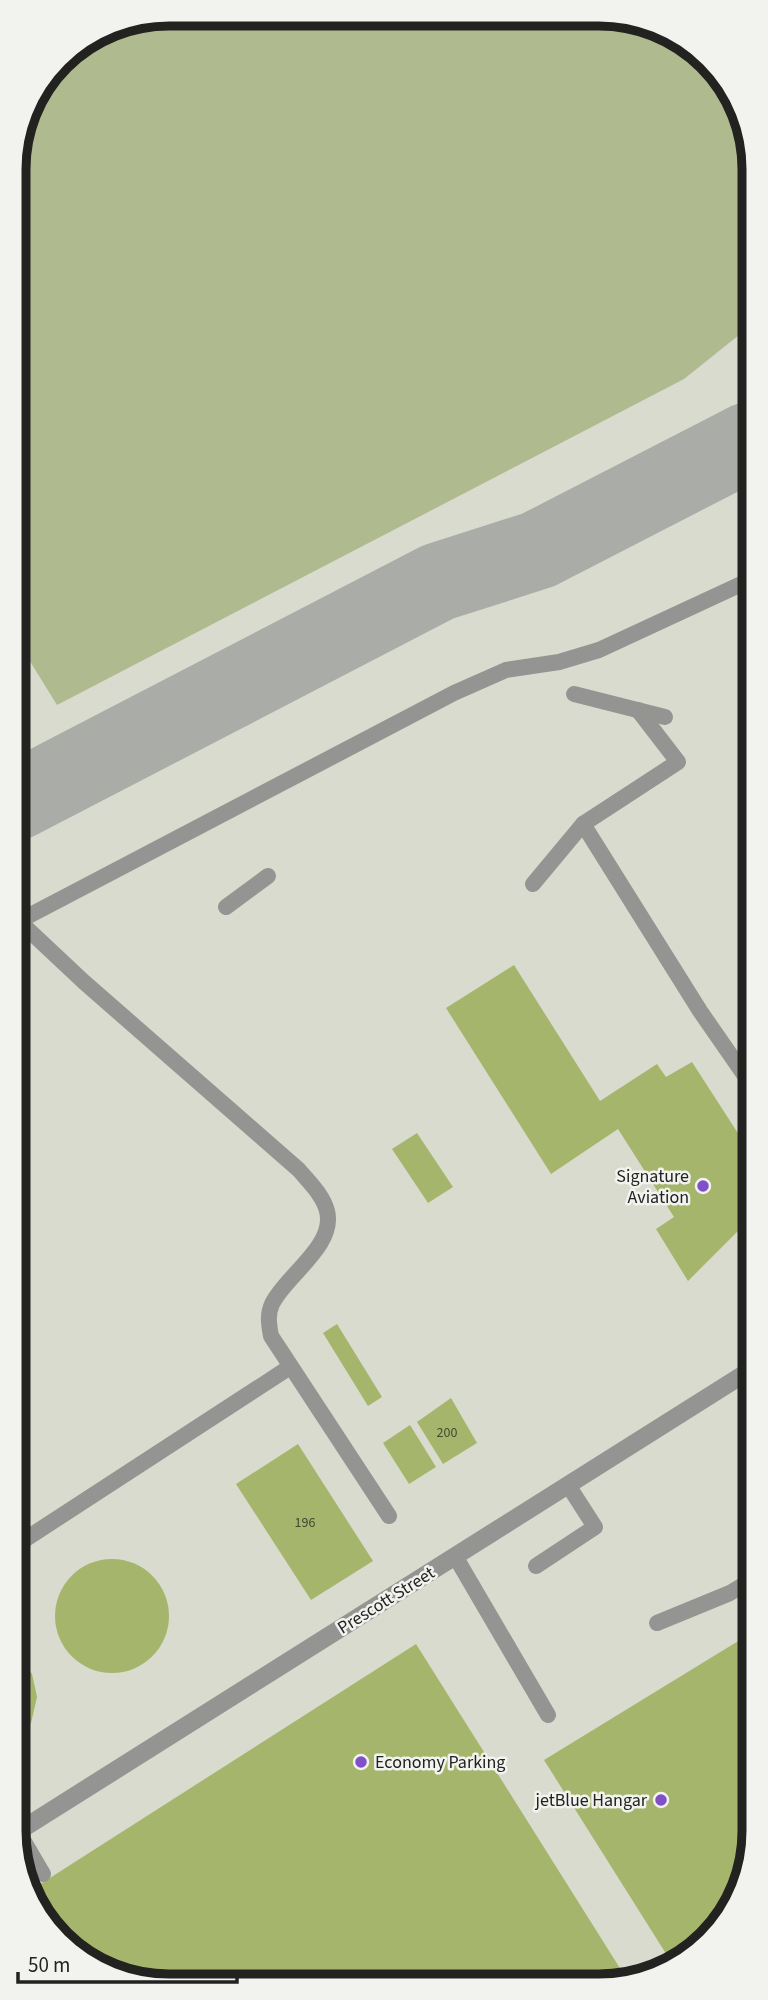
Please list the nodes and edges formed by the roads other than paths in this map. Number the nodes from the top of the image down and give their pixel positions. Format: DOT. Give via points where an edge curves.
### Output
graph roads {
  1 [pos="742,584"];
  2 [pos="574,694"];
  3 [pos="638,710"];
  4 [pos="666,717"];
  5 [pos="583,824"];
  6 [pos="268,876"];
  7 [pos="533,884"];
  8 [pos="226,907"];
  9 [pos="27,917"];
  10 [pos="27,929"];
  11 [pos="741,1072"];
  12 [pos="290,1367"];
  13 [pos="741,1376"];
  14 [pos="568,1485"];
  15 [pos="389,1516"];
  16 [pos="26,1539"];
  17 [pos="455,1556"];
  18 [pos="536,1566"];
  19 [pos="741,1586"];
  20 [pos="657,1623"];
  21 [pos="548,1714"];
  22 [pos="26,1828"];
  23 [pos="27,1846"];
  24 [pos="43,1874"];
  1 -- 9 [label="lane" via="599,650 506,670 454,693"];
  2 -- 3 [label="lane"];
  3 -- 4 [label="lane"];
  3 -- 5 [label="lane" via="678,762"];
  5 -- 7 [label="lane"];
  5 -- 11 [label="lane"];
  6 -- 8 [label="lane"];
  10 -- 12 [label="lane" via="299,1170 317,1192 328,1213 325,1232 315,1253 271,1305 268,1319 271,1336"];
  12 -- 15 [label="lane"];
  12 -- 16 [label="lane"];
  13 -- 14 [label="street, Prescott Street"];
  14 -- 17 [label="street, Prescott Street"];
  14 -- 18 [label="lane" via="595,1527"];
  17 -- 21 [label="lane"];
  17 -- 22 [label="street, Prescott Street"];
  19 -- 20 [label="lane"];
  23 -- 24 [label="lane"];
}
